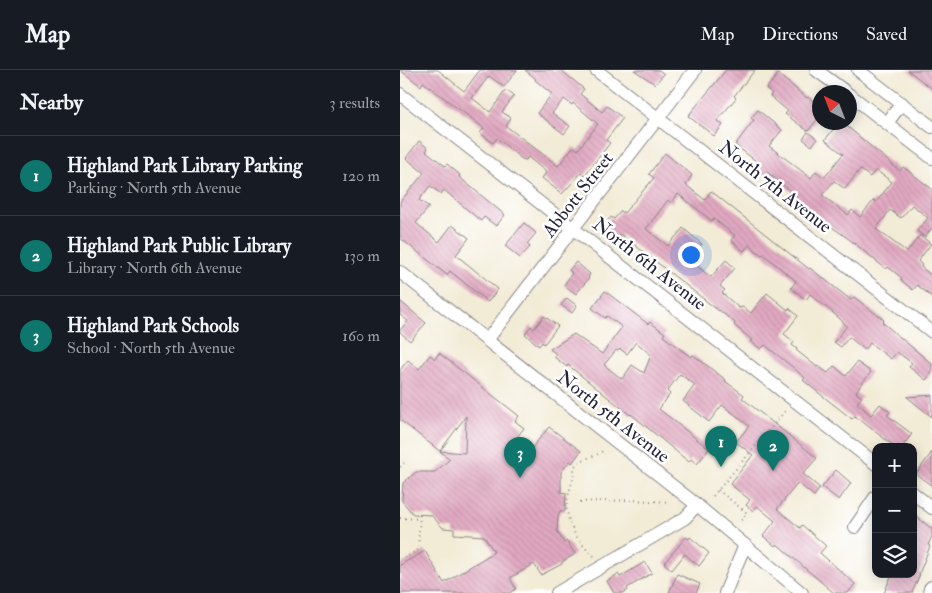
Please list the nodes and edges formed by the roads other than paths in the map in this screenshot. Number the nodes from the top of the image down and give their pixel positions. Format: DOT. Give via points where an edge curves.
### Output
graph roads {
  1 [pos="596,70"];
  2 [pos="695,70"];
  3 [pos="816,70"];
  4 [pos="858,70"];
  5 [pos="836,85"];
  6 [pos="400,94"];
  7 [pos="857,100"];
  8 [pos="902,103"];
  9 [pos="658,118"];
  10 [pos="886,123"];
  11 [pos="932,126"];
  12 [pos="932,158"];
  13 [pos="574,228"];
  14 [pos="400,272"];
  15 [pos="932,332"];
  16 [pos="487,340"];
  17 [pos="872,461"];
  18 [pos="917,496"];
  19 [pos="872,502"];
  20 [pos="697,505"];
  21 [pos="932,508"];
  22 [pos="855,527"];
  23 [pos="745,545"];
  24 [pos="932,589"];
  25 [pos="557,593"];
  26 [pos="725,593"];
  27 [pos="802,593"];
  28 [pos="930,593"];
  1 -- 9 [label="street, North 7th Avenue"];
  2 -- 9 [label="street, Abbott Street"];
  3 -- 5 [label="street"];
  4 -- 8 [label="street"];
  6 -- 13 [label="street, North 6th Avenue"];
  7 -- 10 [label="street"];
  8 -- 10 [label="street"];
  8 -- 11 [label="street"];
  9 -- 13 [label="street, Abbott Street"];
  9 -- 15 [label="street, North 7th Avenue"];
  10 -- 12 [label="street"];
  13 -- 16 [label="street, Abbott Street"];
  13 -- 17 [label="street, North 6th Avenue"];
  14 -- 16 [label="street, North 5th Avenue"];
  16 -- 20 [label="street, North 5th Avenue"];
  18 -- 21 [label="street"];
  19 -- 22 [label="street"];
  20 -- 23 [label="street, North 5th Avenue"];
  20 -- 25 [label="street" via="686,518"];
  23 -- 26 [label="street"];
  23 -- 27 [label="street, North 5th Avenue"];
  24 -- 28 [label="main road"];
}
